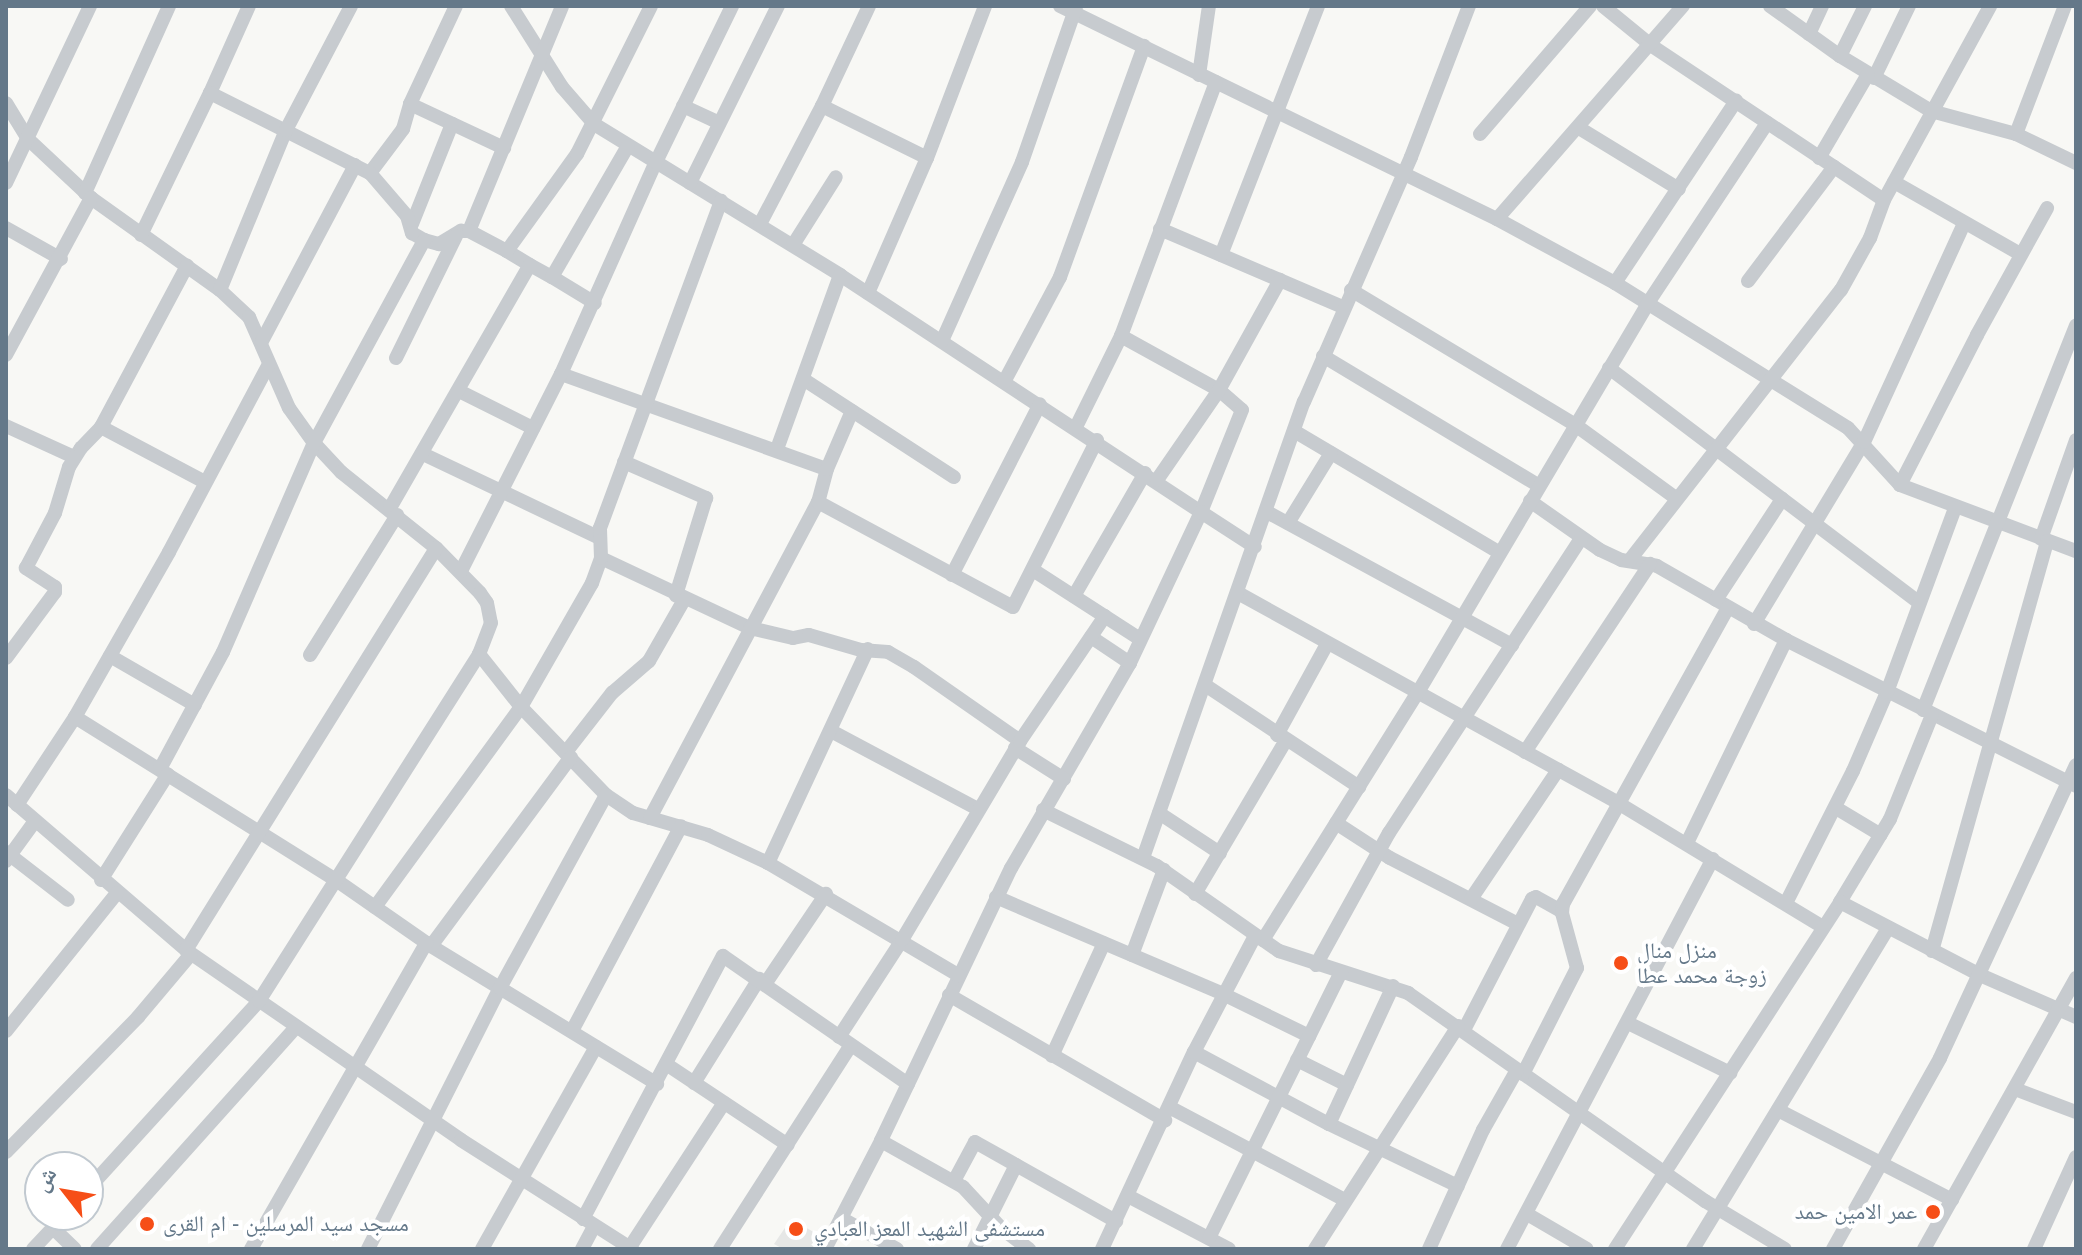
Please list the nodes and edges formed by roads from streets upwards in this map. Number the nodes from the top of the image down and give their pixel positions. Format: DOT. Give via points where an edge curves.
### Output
graph roads {
  1 [pos="90,6"];
  2 [pos="169,6"];
  3 [pos="249,6"];
  4 [pos="351,6"];
  5 [pos="456,6"];
  6 [pos="511,6"];
  7 [pos="562,6"];
  8 [pos="651,6"];
  9 [pos="732,6"];
  10 [pos="778,6"];
  11 [pos="869,6"];
  12 [pos="985,6"];
  13 [pos="1060,6"];
  14 [pos="1209,6"];
  15 [pos="1318,6"];
  16 [pos="1469,6"];
  17 [pos="1590,6"];
  18 [pos="1603,6"];
  19 [pos="1683,6"];
  20 [pos="1770,6"];
  21 [pos="1822,6"];
  22 [pos="1865,6"];
  23 [pos="1909,6"];
  24 [pos="2065,6"];
  25 [pos="1985,8"];
  26 [pos="1075,10"];
  27 [pos="1809,34"];
  28 [pos="1144,46"];
  29 [pos="1652,46"];
  30 [pos="541,52"];
  31 [pos="1840,56"];
  32 [pos="1199,75"];
  33 [pos="1871,76"];
  34 [pos="1216,82"];
  35 [pos="210,93"];
  36 [pos="1736,101"];
  37 [pos="6,103"];
  38 [pos="410,104"];
  39 [pos="683,106"];
  40 [pos="822,106"];
  41 [pos="1931,111"];
  42 [pos="1279,112"];
  43 [pos="719,123"];
  44 [pos="1767,123"];
  45 [pos="452,124"];
  46 [pos="594,124"];
  47 [pos="1579,128"];
  48 [pos="286,130"];
  49 [pos="1480,134"];
  50 [pos="2016,134"];
  51 [pos="28,139"];
  52 [pos="628,146"];
  53 [pos="504,148"];
  54 [pos="927,158"];
  55 [pos="1819,158"];
  56 [pos="656,162"];
  57 [pos="2076,163"];
  58 [pos="355,165"];
  59 [pos="1834,167"];
  60 [pos="370,173"];
  61 [pos="1403,175"];
  62 [pos="836,177"];
  63 [pos="1894,182"];
  64 [pos="6,183"];
  65 [pos="690,183"];
  66 [pos="1679,189"];
  67 [pos="88,196"];
  68 [pos="1884,200"];
  69 [pos="721,201"];
  70 [pos="2047,208"];
  71 [pos="1497,219"];
  72 [pos="412,224"];
  73 [pos="760,224"];
  74 [pos="1964,224"];
  75 [pos="6,228"];
  76 [pos="1160,229"];
  77 [pos="463,231"];
  78 [pos="141,235"];
  79 [pos="424,240"];
  80 [pos="793,245"];
  81 [pos="507,251"];
  82 [pos="2020,254"];
  83 [pos="1221,255"];
  84 [pos="61,259"];
  85 [pos="530,265"];
  86 [pos="187,266"];
  87 [pos="840,275"];
  88 [pos="552,277"];
  89 [pos="1280,280"];
  90 [pos="1748,281"];
  91 [pos="1615,283"];
  92 [pos="220,290"];
  93 [pos="1351,290"];
  94 [pos="868,293"];
  95 [pos="595,303"];
  96 [pos="1648,303"];
  97 [pos="1343,307"];
  98 [pos="2076,325"];
  99 [pos="1121,336"];
  100 [pos="262,341"];
  101 [pos="942,341"];
  102 [pos="6,355"];
  103 [pos="1323,356"];
  104 [pos="396,358"];
  105 [pos="269,364"];
  106 [pos="1609,368"];
  107 [pos="561,374"];
  108 [pos="1771,377"];
  109 [pos="803,379"];
  110 [pos="1004,382"];
  111 [pos="1219,390"];
  112 [pos="459,391"];
  113 [pos="645,404"];
  114 [pos="1040,404"];
  115 [pos="852,411"];
  116 [pos="1574,424"];
  117 [pos="6,426"];
  118 [pos="101,427"];
  119 [pos="1076,427"];
  120 [pos="533,428"];
  121 [pos="1294,431"];
  122 [pos="1097,440"];
  123 [pos="2076,440"];
  124 [pos="1864,442"];
  125 [pos="314,443"];
  126 [pos="1717,446"];
  127 [pos="777,449"];
  128 [pos="1331,453"];
  129 [pos="423,454"];
  130 [pos="74,457"];
  131 [pos="624,462"];
  132 [pos="827,469"];
  133 [pos="1151,476"];
  134 [pos="954,477"];
  135 [pos="205,482"];
  136 [pos="1900,485"];
  137 [pos="1539,486"];
  138 [pos="501,494"];
  139 [pos="1676,498"];
  140 [pos="1782,499"];
  141 [pos="1530,501"];
  142 [pos="818,502"];
  143 [pos="1955,508"];
  144 [pos="394,512"];
  145 [pos="1201,512"];
  146 [pos="1267,512"];
  147 [pos="1999,522"];
  148 [pos="1288,523"];
  149 [pos="1815,525"];
  150 [pos="600,538"];
  151 [pos="1581,538"];
  152 [pos="2044,540"];
  153 [pos="1255,547"];
  154 [pos="436,548"];
  155 [pos="2076,551"];
  156 [pos="1499,552"];
  157 [pos="601,558"];
  158 [pos="1629,561"];
  159 [pos="1650,564"];
  160 [pos="1033,570"];
  161 [pos="461,571"];
  162 [pos="952,575"];
  163 [pos="1238,593"];
  164 [pos="1074,596"];
  165 [pos="680,597"];
  166 [pos="1918,602"];
  167 [pos="1722,604"];
  168 [pos="1105,616"];
  169 [pos="1460,618"];
  170 [pos="1754,624"];
  171 [pos="750,628"];
  172 [pos="1091,637"];
  173 [pos="1140,639"];
  174 [pos="1786,640"];
  175 [pos="1327,644"];
  176 [pos="1512,645"];
  177 [pos="868,649"];
  178 [pos="479,654"];
  179 [pos="310,655"];
  180 [pos="110,656"];
  181 [pos="6,658"];
  182 [pos="1130,663"];
  183 [pos="1205,685"];
  184 [pos="1887,692"];
  185 [pos="1417,694"];
  186 [pos="195,705"];
  187 [pos="521,707"];
  188 [pos="1927,712"];
  189 [pos="75,717"];
  190 [pos="1465,720"];
  191 [pos="831,731"];
  192 [pos="1281,738"];
  193 [pos="1992,743"];
  194 [pos="1018,745"];
  195 [pos="1525,752"];
  196 [pos="569,754"];
  197 [pos="2076,765"];
  198 [pos="1558,770"];
  199 [pos="164,772"];
  200 [pos="1064,779"];
  201 [pos="2072,785"];
  202 [pos="1359,787"];
  203 [pos="606,795"];
  204 [pos="12,800"];
  205 [pos="1618,803"];
  206 [pos="1836,808"];
  207 [pos="978,809"];
  208 [pos="1043,810"];
  209 [pos="1159,813"];
  210 [pos="650,818"];
  211 [pos="35,821"];
  212 [pos="1336,823"];
  213 [pos="681,826"];
  214 [pos="261,834"];
  215 [pos="1881,835"];
  216 [pos="1687,843"];
  217 [pos="1378,851"];
  218 [pos="1220,853"];
  219 [pos="7,856"];
  220 [pos="1143,858"];
  221 [pos="1713,859"];
  222 [pos="768,863"];
  223 [pos="1164,870"];
  224 [pos="101,880"];
  225 [pos="336,880"];
  226 [pos="117,893"];
  227 [pos="826,894"];
  228 [pos="1195,894"];
  229 [pos="996,897"];
  230 [pos="1471,899"];
  231 [pos="68,900"];
  232 [pos="1840,902"];
  233 [pos="1786,903"];
  234 [pos="375,907"];
  235 [pos="1561,911"];
  236 [pos="1518,924"];
  237 [pos="1823,927"];
  238 [pos="1888,928"];
  239 [pos="1259,938"];
  240 [pos="902,940"];
  241 [pos="1104,943"];
  242 [pos="429,944"];
  243 [pos="1932,951"];
  244 [pos="188,952"];
  245 [pos="1132,955"];
  246 [pos="1316,965"];
  247 [pos="1341,972"];
  248 [pos="958,975"];
  249 [pos="1980,975"];
  250 [pos="2076,978"];
  251 [pos="762,982"];
  252 [pos="1393,986"];
  253 [pos="500,988"];
  254 [pos="1223,994"];
  255 [pos="949,995"];
  256 [pos="259,1001"];
  257 [pos="2059,1010"];
  258 [pos="2076,1017"];
  259 [pos="1628,1023"];
  260 [pos="296,1027"];
  261 [pos="1461,1028"];
  262 [pos="6,1031"];
  263 [pos="572,1031"];
  264 [pos="1309,1036"];
  265 [pos="845,1041"];
  266 [pos="596,1047"];
  267 [pos="1194,1052"];
  268 [pos="1052,1056"];
  269 [pos="1297,1060"];
  270 [pos="666,1064"];
  271 [pos="354,1066"];
  272 [pos="1520,1072"];
  273 [pos="1730,1073"];
  274 [pos="694,1083"];
  275 [pos="657,1084"];
  276 [pos="908,1084"];
  277 [pos="1347,1085"];
  278 [pos="2015,1089"];
  279 [pos="1279,1098"];
  280 [pos="724,1103"];
  281 [pos="1778,1110"];
  282 [pos="2076,1112"];
  283 [pos="1168,1114"];
  284 [pos="1581,1115"];
  285 [pos="432,1120"];
  286 [pos="1329,1124"];
  287 [pos="881,1141"];
  288 [pos="788,1145"];
  289 [pos="1377,1148"];
  290 [pos="1253,1150"];
  291 [pos="6,1152"];
  292 [pos="2076,1157"];
  293 [pos="1883,1162"];
  294 [pos="1016,1165"];
  295 [pos="104,1171"];
  296 [pos="1665,1172"];
  297 [pos="521,1180"];
  298 [pos="954,1181"];
  299 [pos="1458,1186"];
  300 [pos="1128,1196"];
  301 [pos="1345,1200"];
  302 [pos="1952,1200"];
  303 [pos="1717,1208"];
  304 [pos="1527,1214"];
  305 [pos="991,1216"];
  306 [pos="841,1218"];
  307 [pos="1116,1221"];
  308 [pos="588,1223"];
  309 [pos="50,1231"];
  310 [pos="56,1231"];
  311 [pos="1209,1238"];
  312 [pos="631,1248"];
  313 [pos="33,1249"];
  314 [pos="75,1249"];
  315 [pos="97,1249"];
  316 [pos="251,1249"];
  317 [pos="368,1249"];
  318 [pos="482,1249"];
  319 [pos="582,1249"];
  320 [pos="720,1249"];
  321 [pos="825,1249"];
  322 [pos="897,1249"];
  323 [pos="974,1249"];
  324 [pos="1029,1249"];
  325 [pos="1102,1249"];
  326 [pos="1229,1249"];
  327 [pos="1315,1249"];
  328 [pos="1429,1249"];
  329 [pos="1507,1249"];
  330 [pos="1587,1249"];
  331 [pos="1615,1249"];
  332 [pos="1693,1249"];
  333 [pos="1785,1249"];
  334 [pos="1833,1249"];
  335 [pos="1924,1249"];
  336 [pos="2034,1249"];
  1 -- 51 [label="street"];
  2 -- 67 [label="street"];
  3 -- 35 [label="street"];
  4 -- 48 [label="street"];
  5 -- 38 [label="street"];
  6 -- 30 [label="street"];
  7 -- 30 [label="street"];
  8 -- 46 [label="street"];
  9 -- 39 [label="street"];
  10 -- 43 [label="street"];
  11 -- 40 [label="street"];
  12 -- 54 [label="street"];
  13 -- 26 [label="street"];
  14 -- 32 [label="street"];
  15 -- 42 [label="street"];
  16 -- 61 [label="street"];
  17 -- 49 [label="street"];
  18 -- 29 [label="street"];
  19 -- 29 [label="street"];
  20 -- 27 [label="street"];
  21 -- 27 [label="street"];
  22 -- 31 [label="street"];
  23 -- 33 [label="street"];
  24 -- 50 [label="street"];
  25 -- 41 [label="street"];
  26 -- 28 [label="street"];
  26 -- 101 [label="street" via="1022,162"];
  27 -- 31 [label="street"];
  28 -- 32 [label="street"];
  28 -- 110 [label="street" via="1056,285"];
  29 -- 36 [label="street"];
  29 -- 47 [label="street"];
  30 -- 46 [label="street"];
  30 -- 53 [label="street"];
  31 -- 33 [label="street"];
  32 -- 34 [label="street"];
  33 -- 41 [label="street"];
  33 -- 55 [label="street"];
  34 -- 42 [label="street"];
  34 -- 76 [label="street"];
  35 -- 48 [label="street"];
  35 -- 78 [label="street"];
  36 -- 44 [label="street"];
  36 -- 66 [label="street"];
  37 -- 51 [label="street"];
  38 -- 45 [label="street"];
  38 -- 60 [label="street" via="403,129"];
  39 -- 43 [label="street"];
  39 -- 56 [label="street"];
  40 -- 54 [label="street"];
  40 -- 73 [label="street"];
  41 -- 50 [label="street"];
  41 -- 63 [label="street"];
  42 -- 61 [label="street"];
  42 -- 83 [label="street"];
  43 -- 65 [label="street"];
  44 -- 55 [label="street"];
  44 -- 96 [label="street"];
  45 -- 53 [label="street"];
  45 -- 72 [label="street"];
  46 -- 52 [label="street"];
  46 -- 81 [label="street"];
  47 -- 66 [label="street"];
  47 -- 71 [label="street"];
  48 -- 58 [label="street"];
  48 -- 92 [label="street"];
  50 -- 57 [label="street"];
  51 -- 64 [label="street"];
  51 -- 67 [label="street"];
  52 -- 56 [label="street"];
  52 -- 88 [label="street"];
  53 -- 77 [label="street"];
  54 -- 94 [label="street"];
  55 -- 59 [label="street"];
  56 -- 65 [label="street"];
  56 -- 95 [label="street"];
  58 -- 60 [label="street"];
  58 -- 100 [label="street"];
  59 -- 68 [label="street"];
  59 -- 90 [label="street"];
  60 -- 72 [label="street"];
  61 -- 71 [label="street"];
  61 -- 93 [label="street"];
  62 -- 80 [label="street"];
  63 -- 68 [label="street"];
  63 -- 74 [label="street"];
  65 -- 69 [label="street"];
  66 -- 91 [label="street"];
  67 -- 78 [label="street"];
  67 -- 84 [label="street"];
  68 -- 108 [label="street" via="1841,290"];
  69 -- 73 [label="street"];
  69 -- 113 [label="street"];
  70 -- 82 [label="street"];
  71 -- 91 [label="street"];
  72 -- 79 [label="street" via="412,233"];
  73 -- 80 [label="street"];
  74 -- 82 [label="street"];
  74 -- 124 [label="street"];
  75 -- 84 [label="street"];
  76 -- 83 [label="street"];
  76 -- 99 [label="street"];
  77 -- 79 [label="street" via="439,244"];
  77 -- 81 [label="street"];
  77 -- 104 [label="street"];
  78 -- 86 [label="street"];
  79 -- 125 [label="street"];
  80 -- 87 [label="street"];
  81 -- 85 [label="street"];
  82 -- 136 [label="street"];
  83 -- 89 [label="street"];
  84 -- 102 [label="street"];
  85 -- 88 [label="street"];
  85 -- 112 [label="street"];
  86 -- 92 [label="street"];
  86 -- 118 [label="street"];
  87 -- 94 [label="street"];
  87 -- 109 [label="street"];
  88 -- 95 [label="street"];
  89 -- 97 [label="street"];
  89 -- 111 [label="street"];
  91 -- 96 [label="street"];
  92 -- 100 [label="street" via="249,317"];
  93 -- 97 [label="street"];
  93 -- 116 [label="street"];
  94 -- 101 [label="street"];
  95 -- 107 [label="street"];
  96 -- 106 [label="street"];
  96 -- 108 [label="street"];
  97 -- 103 [label="street"];
  98 -- 147 [label="street"];
  99 -- 111 [label="street"];
  99 -- 119 [label="street"];
  100 -- 105 [label="street"];
  101 -- 110 [label="street"];
  103 -- 121 [label="street"];
  103 -- 137 [label="street"];
  105 -- 125 [label="street" via="289,408"];
  105 -- 135 [label="street"];
  106 -- 116 [label="street"];
  106 -- 126 [label="street"];
  107 -- 113 [label="street"];
  107 -- 120 [label="street"];
  108 -- 124 [label="street"];
  108 -- 126 [label="street"];
  109 -- 115 [label="street"];
  109 -- 127 [label="street"];
  110 -- 114 [label="street"];
  111 -- 133 [label="street"];
  111 -- 145 [label="street" via="1242,415"];
  112 -- 120 [label="street"];
  112 -- 129 [label="street"];
  113 -- 127 [label="street"];
  113 -- 131 [label="street"];
  114 -- 119 [label="street"];
  114 -- 162 [label="street"];
  115 -- 132 [label="street"];
  115 -- 134 [label="street"];
  116 -- 137 [label="street"];
  116 -- 139 [label="street"];
  117 -- 130 [label="street"];
  118 -- 130 [label="street"];
  118 -- 135 [label="street"];
  119 -- 122 [label="street"];
  120 -- 138 [label="street"];
  121 -- 128 [label="street"];
  121 -- 146 [label="street"];
  122 -- 133 [label="street"];
  122 -- 160 [label="street"];
  123 -- 152 [label="street"];
  124 -- 136 [label="street"];
  124 -- 149 [label="street"];
  125 -- 144 [label="street" via="341,472"];
  125 -- 186 [label="street"];
  126 -- 139 [label="street"];
  126 -- 140 [label="street"];
  127 -- 132 [label="street"];
  128 -- 148 [label="street"];
  128 -- 156 [label="street"];
  129 -- 138 [label="street"];
  129 -- 144 [label="street"];
  130 -- 181 [label="street" via="55,513 26,568 55,592"];
  131 -- 150 [label="street"];
  131 -- 165 [label="street" via="706,498"];
  132 -- 142 [label="street"];
  133 -- 145 [label="street"];
  133 -- 164 [label="street"];
  135 -- 180 [label="street"];
  136 -- 143 [label="street"];
  137 -- 141 [label="street"];
  138 -- 150 [label="street"];
  138 -- 161 [label="street"];
  139 -- 158 [label="street"];
  140 -- 149 [label="street"];
  140 -- 167 [label="street"];
  141 -- 151 [label="street"];
  141 -- 156 [label="street"];
  142 -- 162 [label="street"];
  142 -- 171 [label="street"];
  143 -- 147 [label="street"];
  143 -- 166 [label="street"];
  144 -- 154 [label="street"];
  144 -- 179 [label="street"];
  145 -- 153 [label="street"];
  145 -- 173 [label="street"];
  146 -- 148 [label="street"];
  146 -- 153 [label="street"];
  147 -- 152 [label="street"];
  147 -- 188 [label="street"];
  148 -- 169 [label="street"];
  149 -- 166 [label="street"];
  149 -- 170 [label="street"];
  150 -- 157 [label="street"];
  151 -- 158 [label="street"];
  151 -- 176 [label="street"];
  152 -- 155 [label="street"];
  152 -- 193 [label="street"];
  153 -- 163 [label="street"];
  154 -- 161 [label="street"];
  154 -- 214 [label="street"];
  156 -- 169 [label="street"];
  157 -- 165 [label="street"];
  157 -- 187 [label="street" via="559,646"];
  158 -- 159 [label="street"];
  159 -- 167 [label="street"];
  159 -- 195 [label="street"];
  160 -- 162 [label="street" via="1013,607"];
  160 -- 164 [label="street"];
  161 -- 178 [label="street" via="490,613 489,634"];
  163 -- 175 [label="street"];
  163 -- 183 [label="street"];
  164 -- 168 [label="street"];
  165 -- 171 [label="street"];
  165 -- 196 [label="street" via="649,661 612,693"];
  166 -- 184 [label="street"];
  167 -- 170 [label="street"];
  167 -- 205 [label="street"];
  168 -- 172 [label="street"];
  168 -- 173 [label="street"];
  169 -- 176 [label="street"];
  169 -- 185 [label="street"];
  170 -- 174 [label="street"];
  171 -- 177 [label="street"];
  171 -- 210 [label="street"];
  172 -- 182 [label="street"];
  172 -- 194 [label="street"];
  173 -- 182 [label="street"];
  174 -- 184 [label="street"];
  174 -- 216 [label="street"];
  175 -- 185 [label="street"];
  175 -- 192 [label="street"];
  176 -- 190 [label="street"];
  177 -- 191 [label="street"];
  177 -- 194 [label="street" via="902,659"];
  178 -- 187 [label="street"];
  178 -- 225 [label="street"];
  180 -- 186 [label="street"];
  180 -- 189 [label="street"];
  182 -- 200 [label="street"];
  183 -- 192 [label="street"];
  183 -- 209 [label="street"];
  184 -- 188 [label="street"];
  184 -- 206 [label="street"];
  185 -- 190 [label="street"];
  185 -- 202 [label="street"];
  186 -- 199 [label="street"];
  187 -- 196 [label="street"];
  187 -- 234 [label="street"];
  188 -- 193 [label="street"];
  188 -- 215 [label="street"];
  189 -- 199 [label="street"];
  189 -- 204 [label="street"];
  190 -- 195 [label="street"];
  190 -- 217 [label="street"];
  191 -- 207 [label="street"];
  191 -- 222 [label="street"];
  192 -- 202 [label="street"];
  192 -- 218 [label="street"];
  193 -- 201 [label="street"];
  193 -- 243 [label="street"];
  194 -- 200 [label="street"];
  194 -- 207 [label="street"];
  195 -- 198 [label="street"];
  196 -- 203 [label="street"];
  196 -- 242 [label="street"];
  197 -- 201 [label="street"];
  198 -- 205 [label="street"];
  198 -- 230 [label="street"];
  199 -- 214 [label="street"];
  199 -- 224 [label="street"];
  200 -- 208 [label="street"];
  201 -- 249 [label="street"];
  202 -- 212 [label="street"];
  203 -- 210 [label="street" via="624,809"];
  203 -- 253 [label="street"];
  204 -- 211 [label="street"];
  205 -- 216 [label="street"];
  205 -- 235 [label="street"];
  206 -- 215 [label="street"];
  206 -- 233 [label="street"];
  207 -- 240 [label="street"];
  208 -- 220 [label="street"];
  208 -- 229 [label="street"];
  209 -- 218 [label="street"];
  209 -- 220 [label="street"];
  210 -- 213 [label="street"];
  211 -- 219 [label="street"];
  211 -- 224 [label="street"];
  212 -- 217 [label="street"];
  212 -- 239 [label="street"];
  213 -- 222 [label="street"];
  213 -- 263 [label="street"];
  214 -- 225 [label="street"];
  214 -- 244 [label="street"];
  215 -- 232 [label="street"];
  216 -- 221 [label="street"];
  217 -- 230 [label="street"];
  217 -- 246 [label="street"];
  218 -- 228 [label="street"];
  219 -- 231 [label="street"];
  220 -- 223 [label="street"];
  221 -- 233 [label="street"];
  221 -- 259 [label="street"];
  222 -- 227 [label="street"];
  223 -- 228 [label="street"];
  223 -- 245 [label="street"];
  224 -- 226 [label="street"];
  225 -- 234 [label="street"];
  225 -- 256 [label="street"];
  226 -- 244 [label="street"];
  226 -- 262 [label="street"];
  227 -- 240 [label="street"];
  227 -- 251 [label="street"];
  228 -- 239 [label="street"];
  229 -- 241 [label="street"];
  229 -- 248 [label="street"];
  230 -- 236 [label="street"];
  232 -- 237 [label="street"];
  232 -- 238 [label="street"];
  233 -- 237 [label="street"];
  234 -- 242 [label="street"];
  235 -- 236 [label="street" via="1534,898"];
  235 -- 272 [label="street" via="1577,968"];
  236 -- 261 [label="street"];
  237 -- 273 [label="street"];
  238 -- 243 [label="street"];
  238 -- 281 [label="street"];
  239 -- 246 [label="street"];
  239 -- 254 [label="street"];
  240 -- 248 [label="street"];
  240 -- 265 [label="street"];
  241 -- 245 [label="street"];
  241 -- 268 [label="street"];
  242 -- 253 [label="street"];
  242 -- 271 [label="street"];
  243 -- 249 [label="street"];
  244 -- 256 [label="street"];
  244 -- 291 [label="street" via="138,1017"];
  245 -- 254 [label="street"];
  246 -- 247 [label="street"];
  247 -- 252 [label="street"];
  247 -- 264 [label="street"];
  248 -- 255 [label="street"];
  249 -- 257 [label="street"];
  249 -- 293 [label="street"];
  250 -- 257 [label="street"];
  251 -- 265 [label="street"];
  251 -- 270 [label="street" via="727,957 719,959"];
  251 -- 274 [label="street"];
  252 -- 261 [label="street"];
  252 -- 277 [label="street"];
  253 -- 263 [label="street"];
  253 -- 285 [label="street"];
  254 -- 264 [label="street"];
  254 -- 267 [label="street"];
  255 -- 268 [label="street"];
  255 -- 276 [label="street"];
  256 -- 260 [label="street"];
  256 -- 295 [label="street"];
  257 -- 258 [label="street"];
  257 -- 278 [label="street"];
  259 -- 273 [label="street"];
  259 -- 284 [label="street"];
  260 -- 271 [label="street"];
  260 -- 315 [label="street"];
  261 -- 272 [label="street"];
  261 -- 289 [label="street"];
  263 -- 266 [label="street"];
  264 -- 269 [label="street"];
  265 -- 276 [label="street"];
  265 -- 288 [label="street"];
  266 -- 275 [label="street"];
  266 -- 297 [label="street"];
  267 -- 279 [label="street"];
  267 -- 283 [label="street"];
  268 -- 283 [label="street"];
  269 -- 277 [label="street"];
  269 -- 279 [label="street"];
  270 -- 274 [label="street"];
  270 -- 275 [label="street"];
  271 -- 285 [label="street"];
  271 -- 316 [label="street"];
  272 -- 284 [label="street"];
  272 -- 299 [label="street"];
  273 -- 296 [label="street"];
  274 -- 280 [label="street"];
  275 -- 308 [label="street"];
  276 -- 287 [label="street"];
  277 -- 286 [label="street"];
  278 -- 282 [label="street"];
  278 -- 302 [label="street"];
  279 -- 286 [label="street"];
  279 -- 290 [label="street"];
  280 -- 288 [label="street"];
  280 -- 312 [label="street"];
  281 -- 293 [label="street"];
  281 -- 303 [label="street"];
  283 -- 290 [label="street"];
  283 -- 300 [label="street"];
  284 -- 296 [label="street"];
  284 -- 304 [label="street"];
  285 -- 297 [label="street"];
  285 -- 317 [label="street"];
  286 -- 289 [label="street"];
  287 -- 298 [label="street"];
  287 -- 306 [label="street"];
  288 -- 320 [label="street"];
  289 -- 299 [label="street"];
  289 -- 301 [label="street"];
  290 -- 301 [label="street"];
  290 -- 311 [label="street"];
  292 -- 336 [label="street"];
  293 -- 302 [label="street"];
  293 -- 334 [label="street"];
  294 -- 298 [label="street" via="975,1142"];
  294 -- 305 [label="street"];
  294 -- 307 [label="street"];
  296 -- 303 [label="street"];
  296 -- 331 [label="street"];
  297 -- 308 [label="street"];
  297 -- 318 [label="street"];
  298 -- 305 [label="street"];
  299 -- 328 [label="street"];
  300 -- 307 [label="street"];
  300 -- 311 [label="street"];
  301 -- 327 [label="street"];
  302 -- 335 [label="street"];
  303 -- 332 [label="street"];
  303 -- 333 [label="street"];
  304 -- 329 [label="street"];
  304 -- 330 [label="street"];
  305 -- 323 [label="street"];
  305 -- 324 [label="street"];
  306 -- 321 [label="street"];
  306 -- 322 [label="street"];
  307 -- 325 [label="street"];
  308 -- 312 [label="street"];
  308 -- 319 [label="street"];
  309 -- 313 [label="street"];
  310 -- 314 [label="street"];
  311 -- 326 [label="street"];
}
